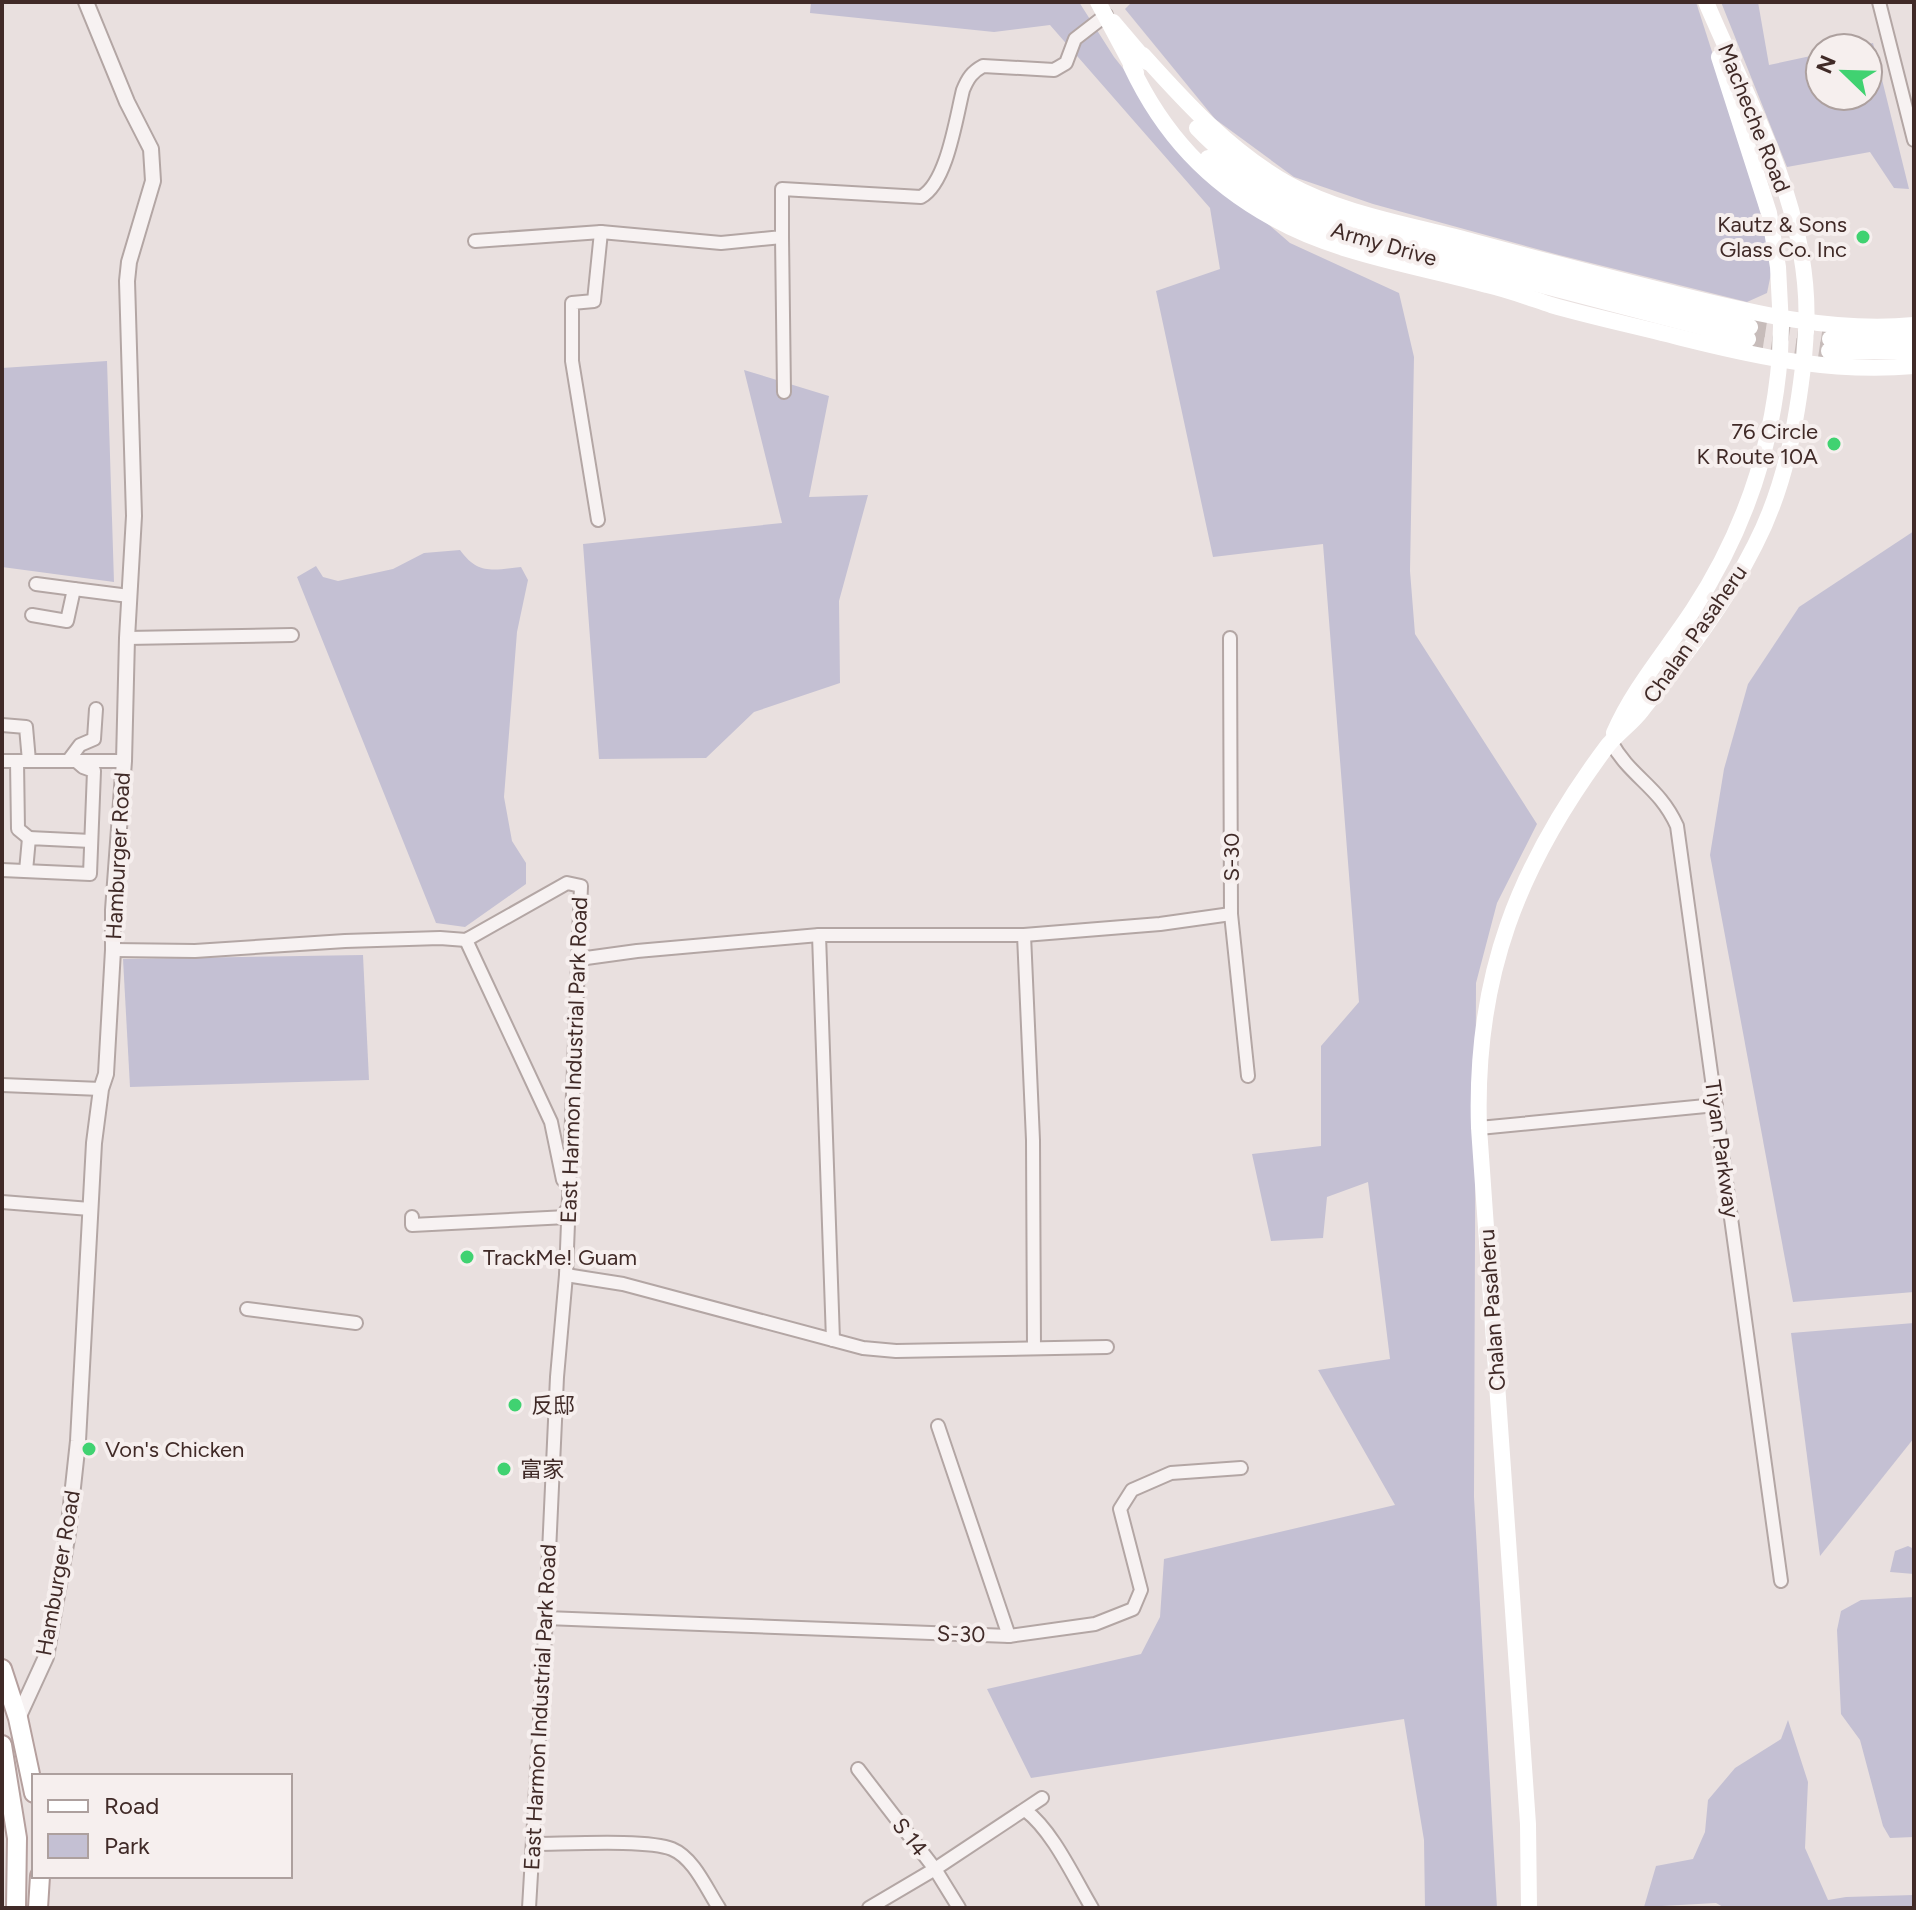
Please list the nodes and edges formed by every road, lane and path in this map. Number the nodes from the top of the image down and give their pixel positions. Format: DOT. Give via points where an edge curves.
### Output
graph roads {
  1 [pos="86,2"];
  2 [pos="1705,2"];
  3 [pos="1879,2"];
  4 [pos="1102,8"];
  5 [pos="1137,61"];
  6 [pos="1914,140"];
  7 [pos="601,232"];
  8 [pos="782,237"];
  9 [pos="475,241"];
  10 [pos="1781,322"];
  11 [pos="1914,325"];
  12 [pos="1806,327"];
  13 [pos="1749,333"];
  14 [pos="1914,339"];
  15 [pos="1914,351"];
  16 [pos="1780,357"];
  17 [pos="1804,361"];
  18 [pos="1914,366"];
  19 [pos="784,392"];
  20 [pos="598,520"];
  21 [pos="36,584"];
  22 [pos="74,589"];
  23 [pos="129,596"];
  24 [pos="32,615"];
  25 [pos="292,635"];
  26 [pos="127,638"];
  27 [pos="1230,638"];
  28 [pos="96,709"];
  29 [pos="2,725"];
  30 [pos="1611,742"];
  31 [pos="2,761"];
  32 [pos="23,761"];
  33 [pos="72,761"];
  34 [pos="124,761"];
  35 [pos="29,838"];
  36 [pos="91,841"];
  37 [pos="2,870"];
  38 [pos="26,871"];
  39 [pos="1231,914"];
  40 [pos="819,935"];
  41 [pos="1024,935"];
  42 [pos="466,940"];
  43 [pos="113,950"];
  44 [pos="579,959"];
  45 [pos="1248,1076"];
  46 [pos="2,1085"];
  47 [pos="101,1089"];
  48 [pos="1716,1105"];
  49 [pos="1479,1128"];
  50 [pos="2,1202"];
  51 [pos="90,1209"];
  52 [pos="412,1217"];
  53 [pos="567,1217"];
  54 [pos="566,1275"];
  55 [pos="247,1309"];
  56 [pos="356,1323"];
  57 [pos="833,1340"];
  58 [pos="1107,1347"];
  59 [pos="1034,1348"];
  60 [pos="938,1426"];
  61 [pos="1241,1468"];
  62 [pos="1781,1581"];
  63 [pos="546,1618"];
  64 [pos="1009,1636"];
  65 [pos="2,1669"];
  66 [pos="18,1718"];
  67 [pos="2,1745"];
  68 [pos="858,1769"];
  69 [pos="32,1784"];
  70 [pos="1042,1798"];
  71 [pos="1025,1810"];
  72 [pos="534,1844"];
  73 [pos="935,1869"];
  74 [pos="40,1878"];
  75 [pos="16,1908"];
  76 [pos="38,1908"];
  77 [pos="529,1908"];
  78 [pos="719,1908"];
  79 [pos="869,1908"];
  80 [pos="959,1908"];
  81 [pos="1092,1908"];
  82 [pos="1529,1908"];
  1 -- 23 [label="street, Hamburger Road" via="151,149 153,181 127,281 134,516"];
  2 -- 10 [label="main road, Macheche Road" via="1769,213"];
  2 -- 12 [label="main road, Macheche Road" via="1791,209 1803,267"];
  3 -- 6 [label="street"];
  4 -- 5 [label="main road, Army Drive"];
  4 -- 8 [label="street" via="1075,39 1066,63 1054,70 975,70 967,79 943,164 928,193 921,197 782,189"];
  5 -- 10 [label="main road" via="1235,147 1313,196"];
  5 -- 13 [label="main road, Army Drive" via="1225,155 1306,207"];
  5 -- 16 [label="main road" via="1157,116 1192,157 1230,191 1299,231 1552,305"];
  7 -- 8 [label="street" via="721,243"];
  7 -- 9 [label="street"];
  7 -- 20 [label="street" via="594,301 572,303 577,406"];
  8 -- 19 [label="street"];
  10 -- 12 [label="main road"];
  10 -- 16 [label="main road, Chalan Pasaheru, bridge"];
  11 -- 12 [label="main road"];
  12 -- 17 [label="main road, Chalan Pasaheru, bridge"];
  14 -- 15 [label="main road" via="1830,345"];
  16 -- 17 [label="main road"];
  16 -- 30 [label="main road, Chalan Pasaheru" via="1764,453 1736,534 1703,595 1628,705"];
  17 -- 18 [label="main road"];
  17 -- 30 [label="main road, Chalan Pasaheru" via="1787,459 1757,543 1708,624"];
  21 -- 22 [label="street"];
  22 -- 23 [label="street"];
  22 -- 24 [label="street" via="67,621"];
  23 -- 26 [label="street, Hamburger Road"];
  25 -- 26 [label="street"];
  26 -- 34 [label="street, Hamburger Road"];
  27 -- 39 [label="street, S-30"];
  28 -- 33 [label="street" via="94,739 80,745"];
  29 -- 32 [label="street" via="26,727"];
  30 -- 48 [label="street, Tiyan Parkway" via="1625,765 1664,800 1677,826"];
  30 -- 49 [label="main road, Chalan Pasaheru" via="1539,851 1507,925 1485,1009"];
  31 -- 32 [label="street"];
  32 -- 33 [label="street"];
  32 -- 35 [label="street" via="18,829"];
  33 -- 34 [label="street"];
  33 -- 36 [label="street" via="94,771"];
  34 -- 43 [label="street, Hamburger Road"];
  35 -- 36 [label="street"];
  35 -- 38 [label="street"];
  36 -- 38 [label="street" via="90,874"];
  37 -- 38 [label="street"];
  39 -- 41 [label="street"];
  39 -- 45 [label="street, S-30"];
  40 -- 41 [label="street"];
  40 -- 44 [label="street"];
  40 -- 57 [label="street"];
  41 -- 59 [label="street" via="1033,1140"];
  42 -- 43 [label="street"];
  42 -- 44 [label="street, East Harmon Industrial Park Road" via="567,883 581,886"];
  42 -- 53 [label="street" via="551,1122"];
  43 -- 47 [label="street, Hamburger Road"];
  44 -- 53 [label="street, East Harmon Industrial Park Road"];
  46 -- 47 [label="street"];
  47 -- 51 [label="street, Hamburger Road"];
  48 -- 49 [label="street"];
  48 -- 62 [label="street, Tiyan Parkway"];
  49 -- 82 [label="main road, Chalan Pasaheru" via="1528,1824"];
  50 -- 51 [label="street"];
  51 -- 66 [label="street, Hamburger Road" via="68,1533 46,1657"];
  52 -- 53 [label="street" via="412,1225"];
  53 -- 54 [label="street, East Harmon Industrial Park Road"];
  54 -- 57 [label="street" via="623,1284"];
  54 -- 63 [label="street, East Harmon Industrial Park Road"];
  55 -- 56 [label="street"];
  57 -- 59 [label="street" via="896,1351"];
  58 -- 59 [label="street"];
  60 -- 64 [label="street"];
  61 -- 64 [label="street, S-30" via="1171,1473 1132,1490 1120,1509 1141,1590 1133,1609 1095,1624"];
  63 -- 64 [label="street, S-30"];
  63 -- 72 [label="street, East Harmon Industrial Park Road"];
  65 -- 66 [label="main road"];
  66 -- 69 [label="main road"];
  67 -- 75 [label="main road" via="17,1838"];
  68 -- 73 [label="street, S 14"];
  70 -- 71 [label="street"];
  71 -- 73 [label="street"];
  71 -- 81 [label="street" via="1056,1848"];
  72 -- 77 [label="street, East Harmon Industrial Park Road"];
  72 -- 78 [label="street" via="673,1850 688,1861"];
  73 -- 79 [label="street"];
  73 -- 80 [label="street, S 14"];
  74 -- 76 [label="main road"];
}
